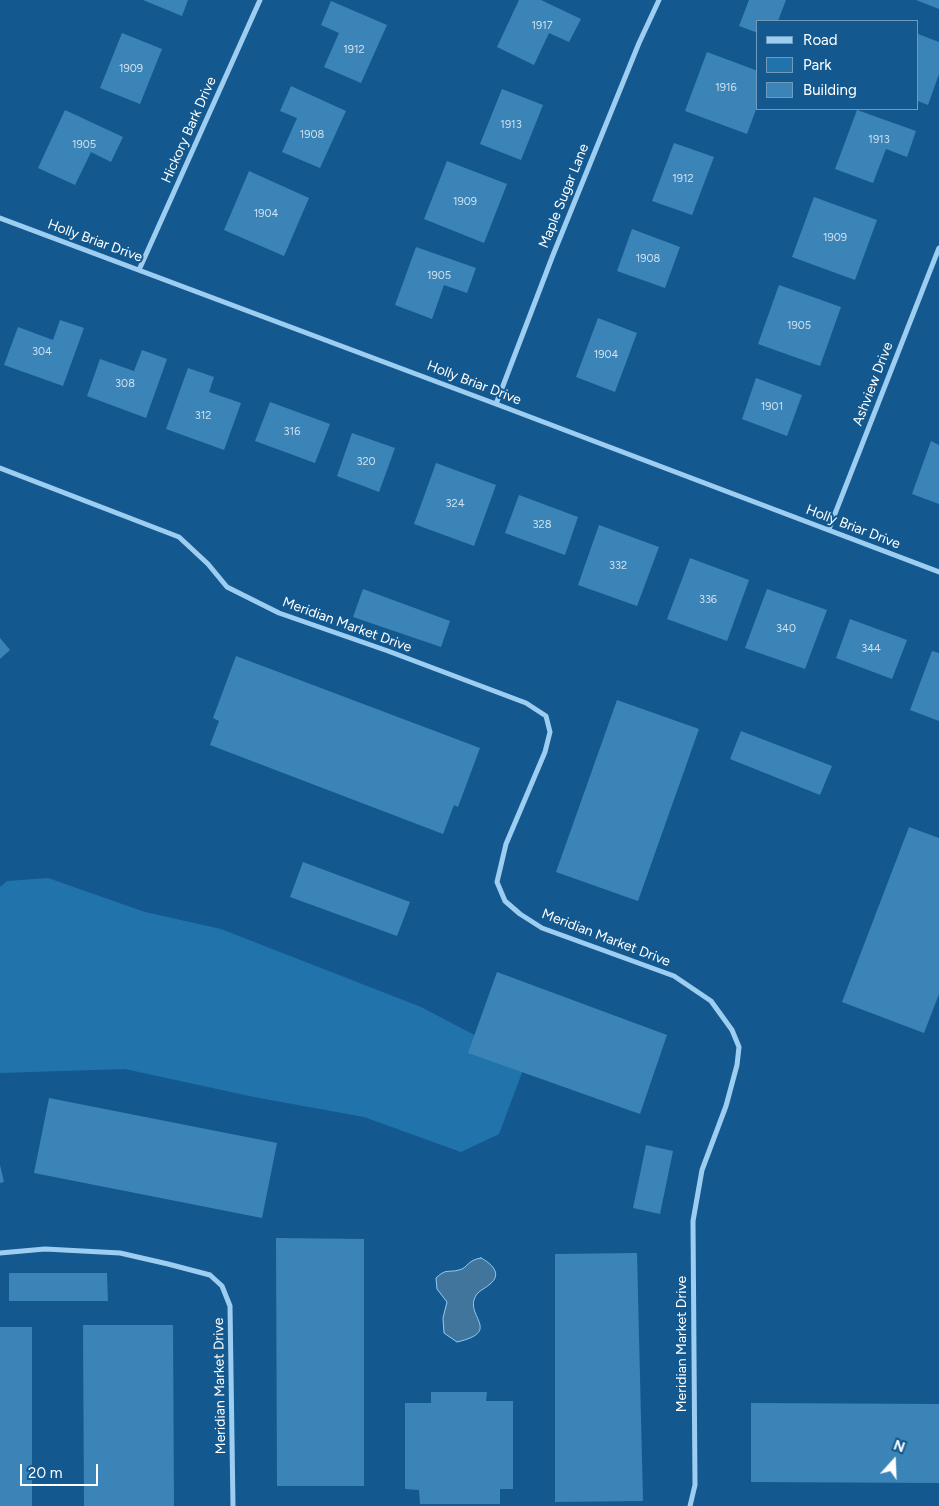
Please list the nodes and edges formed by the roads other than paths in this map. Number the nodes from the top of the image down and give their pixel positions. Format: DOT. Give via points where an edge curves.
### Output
graph roads {
  1 [pos="260,0"];
  2 [pos="659,0"];
  3 [pos="0,218"];
  4 [pos="939,248"];
  5 [pos="139,270"];
  6 [pos="496,404"];
  7 [pos="0,468"];
  8 [pos="829,529"];
  9 [pos="939,572"];
  10 [pos="0,1253"];
  11 [pos="234,1506"];
  12 [pos="690,1506"];
  1 -- 5 [label="street, Hickory Bark Drive"];
  2 -- 6 [label="street, Maple Sugar Lane" via="564,227"];
  3 -- 5 [label="street, Holly Briar Drive"];
  4 -- 8 [label="street, Ashview Drive"];
  5 -- 6 [label="street, Holly Briar Drive"];
  6 -- 8 [label="street, Holly Briar Drive"];
  7 -- 12 [label="street, Meridian Market Drive" via="179,537 227,587 279,613 507,696 546,716 550,732 545,752 506,844 497,882 505,901 542,928 674,976 711,1002 732,1030 739,1047 726,1106 702,1170 693,1220 695,1485"];
  8 -- 9 [label="street, Holly Briar Drive"];
  10 -- 11 [label="street, Meridian Market Drive" via="45,1250 120,1253 210,1275 222,1286 230,1306"];
}
